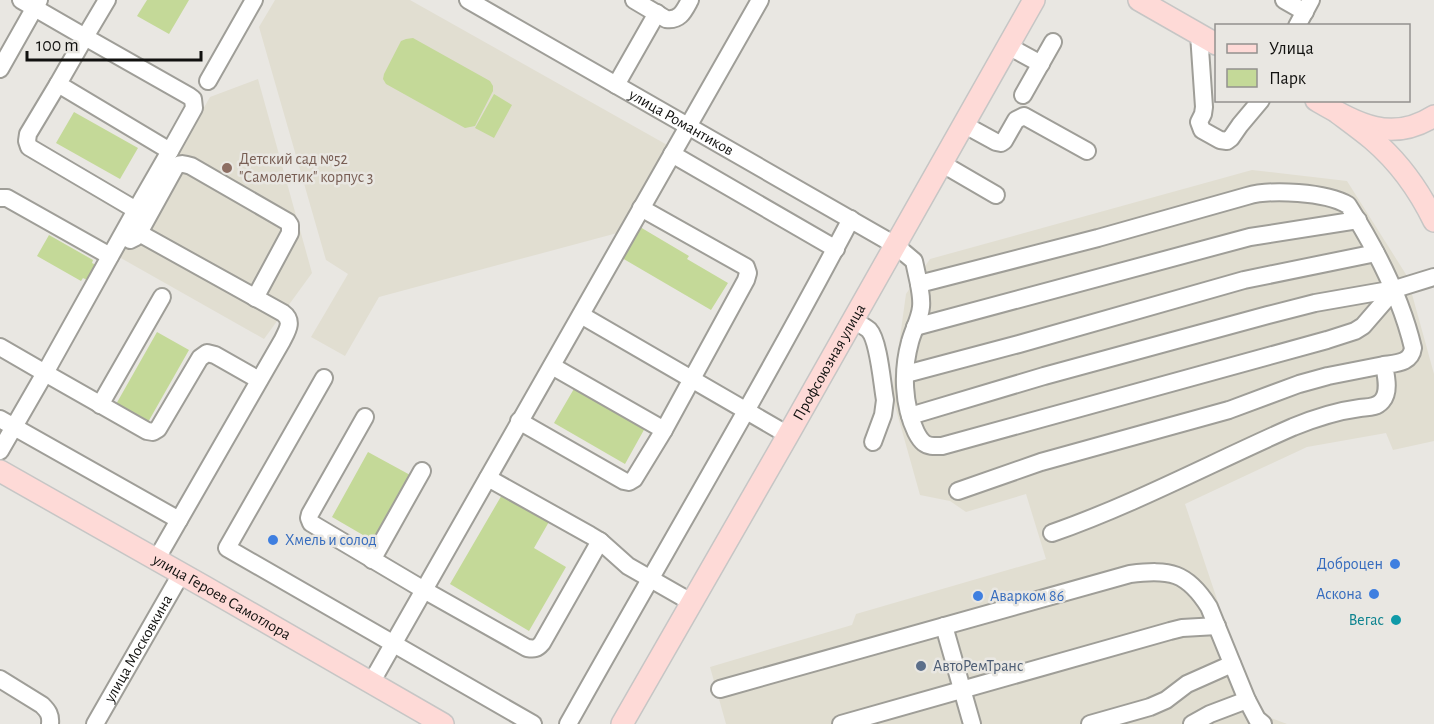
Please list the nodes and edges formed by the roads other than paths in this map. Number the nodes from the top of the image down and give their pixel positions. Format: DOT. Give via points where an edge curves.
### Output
graph roads {
  1 [pos="106,0"];
  2 [pos="254,0"];
  3 [pos="468,0"];
  4 [pos="634,0"];
  5 [pos="690,0"];
  6 [pos="760,0"];
  7 [pos="1034,0"];
  8 [pos="1139,0"];
  9 [pos="1284,0"];
  10 [pos="32,3"];
  11 [pos="1304,12"];
  12 [pos="657,14"];
  13 [pos="85,37"];
  14 [pos="1208,39"];
  15 [pos="1053,42"];
  16 [pos="1008,46"];
  17 [pos="1041,64"];
  18 [pos="0,69"];
  19 [pos="208,81"];
  20 [pos="58,84"];
  21 [pos="616,85"];
  22 [pos="1023,95"];
  23 [pos="1259,102"];
  24 [pos="1319,102"];
  25 [pos="1338,113"];
  26 [pos="1428,122"];
  27 [pos="963,124"];
  28 [pos="687,126"];
  29 [pos="170,151"];
  30 [pos="1087,151"];
  31 [pos="672,154"];
  32 [pos="941,163"];
  33 [pos="1404,172"];
  34 [pos="1434,182"];
  35 [pos="996,195"];
  36 [pos="0,198"];
  37 [pos="641,208"];
  38 [pos="136,210"];
  39 [pos="851,219"];
  40 [pos="1358,220"];
  41 [pos="1434,221"];
  42 [pos="139,233"];
  43 [pos="121,238"];
  44 [pos="894,245"];
  45 [pos="836,249"];
  46 [pos="1376,253"];
  47 [pos="111,256"];
  48 [pos="1434,277"];
  49 [pos="919,284"];
  50 [pos="1395,289"];
  51 [pos="162,297"];
  52 [pos="255,298"];
  53 [pos="581,315"];
  54 [pos="853,320"];
  55 [pos="915,327"];
  56 [pos="0,347"];
  57 [pos="1384,365"];
  58 [pos="552,366"];
  59 [pos="45,373"];
  60 [pos="906,374"];
  61 [pos="324,378"];
  62 [pos="692,379"];
  63 [pos="259,380"];
  64 [pos="100,405"];
  65 [pos="745,410"];
  66 [pos="910,416"];
  67 [pos="365,417"];
  68 [pos="519,421"];
  69 [pos="7,423"];
  70 [pos="664,430"];
  71 [pos="788,435"];
  72 [pos="873,442"];
  73 [pos="0,451"];
  74 [pos="0,471"];
  75 [pos="422,471"];
  76 [pos="488,478"];
  77 [pos="958,491"];
  78 [pos="179,520"];
  79 [pos="1052,533"];
  80 [pos="600,541"];
  81 [pos="156,560"];
  82 [pos="372,560"];
  83 [pos="182,574"];
  84 [pos="649,579"];
  85 [pos="424,590"];
  86 [pos="691,602"];
  87 [pos="944,626"];
  88 [pos="1217,626"];
  89 [pos="393,644"];
  90 [pos="1232,664"];
  91 [pos="0,679"];
  92 [pos="371,683"];
  93 [pos="720,689"];
  94 [pos="962,690"];
  95 [pos="1247,700"];
  96 [pos="50,724"];
  97 [pos="95,724"];
  98 [pos="443,724"];
  99 [pos="533,724"];
  100 [pos="568,724"];
  101 [pos="622,724"];
  102 [pos="841,724"];
  103 [pos="972,724"];
  104 [pos="1090,724"];
  105 [pos="1192,724"];
  106 [pos="1263,724"];
  1 -- 13 [label="street"];
  2 -- 19 [label="street"];
  3 -- 21 [label="street, улица Романтиков"];
  4 -- 12 [label="street"];
  5 -- 12 [label="street" via="676,19"];
  6 -- 28 [label="street"];
  7 -- 16 [label="main road, Профсоюзная улица"];
  8 -- 14 [label="main road"];
  9 -- 11 [label="street"];
  10 -- 13 [label="street"];
  10 -- 18 [label="street"];
  12 -- 21 [label="street"];
  13 -- 20 [label="street"];
  13 -- 29 [label="street" via="193,99 194,108"];
  14 -- 23 [label="street" via="1204,107 1199,122 1202,130 1227,141"];
  15 -- 17 [label="street"];
  16 -- 17 [label="street"];
  16 -- 27 [label="main road, Профсоюзная улица"];
  17 -- 22 [label="street"];
  20 -- 29 [label="street"];
  20 -- 38 [label="street" via="28,134 29,147"];
  21 -- 28 [label="street, улица Романтиков"];
  24 -- 25 [label="main road"];
  25 -- 26 [label="main road" via="1378,129 1395,130"];
  25 -- 33 [label="main road" via="1373,140"];
  26 -- 33 [label="main road" via="1405,133 1398,145 1398,160"];
  27 -- 30 [label="street" via="1001,143 1016,120 1024,116"];
  27 -- 32 [label="main road, Профсоюзная улица"];
  28 -- 31 [label="street"];
  28 -- 39 [label="street, улица Романтиков"];
  29 -- 38 [label="street"];
  31 -- 37 [label="street"];
  31 -- 45 [label="street"];
  32 -- 35 [label="street"];
  32 -- 44 [label="main road, Профсоюзная улица"];
  33 -- 34 [label="main road" via="1417,181"];
  33 -- 41 [label="main road"];
  36 -- 47 [label="street" via="7,198"];
  37 -- 53 [label="street"];
  37 -- 62 [label="street" via="746,267 748,273"];
  38 -- 43 [label="street"];
  39 -- 44 [label="street, улица Романтиков"];
  39 -- 45 [label="street"];
  40 -- 46 [label="street"];
  40 -- 49 [label="street" via="1340,200 1281,192 1257,193"];
  40 -- 55 [label="street" via="1250,237"];
  42 -- 43 [label="street" via="133,239"];
  42 -- 52 [label="street"];
  42 -- 52 [label="street" via="176,166 191,166 290,225 290,233"];
  43 -- 47 [label="street"];
  44 -- 49 [label="street, улица Романтиков" via="914,261"];
  44 -- 54 [label="main road, Профсоюзная улица"];
  45 -- 65 [label="street"];
  46 -- 50 [label="street"];
  46 -- 60 [label="street" via="1244,280"];
  47 -- 59 [label="street"];
  48 -- 50 [label="street"];
  49 -- 55 [label="street" via="921,307"];
  50 -- 57 [label="street" via="1413,353 1405,361"];
  50 -- 66 [label="street" via="1258,317"];
  50 -- 66 [label="street" via="1355,331 942,446 924,443"];
  51 -- 64 [label="street"];
  52 -- 63 [label="street" via="287,316 289,323"];
  53 -- 58 [label="street"];
  53 -- 62 [label="street"];
  54 -- 71 [label="main road, Профсоюзная улица"];
  54 -- 72 [label="street" via="868,330 876,350 885,408"];
  55 -- 60 [label="street"];
  56 -- 59 [label="street"];
  57 -- 77 [label="street" via="1299,384 1229,410 1041,462"];
  57 -- 79 [label="street" via="1385,395 1374,407 1313,419 1131,502"];
  58 -- 68 [label="street"];
  58 -- 70 [label="street"];
  59 -- 64 [label="street"];
  59 -- 69 [label="street"];
  60 -- 66 [label="street" via="905,400"];
  61 -- 89 [label="street" via="227,548"];
  62 -- 65 [label="street"];
  62 -- 70 [label="street"];
  63 -- 64 [label="street" via="207,353 153,432"];
  63 -- 78 [label="street"];
  65 -- 71 [label="street"];
  65 -- 84 [label="street"];
  67 -- 82 [label="street" via="309,518 314,526"];
  68 -- 70 [label="street" via="629,482"];
  68 -- 76 [label="street"];
  69 -- 73 [label="street"];
  69 -- 78 [label="street"];
  71 -- 86 [label="main road, Профсоюзная улица"];
  74 -- 81 [label="main road, улица Героев Самотлора"];
  75 -- 82 [label="street"];
  76 -- 80 [label="street"];
  76 -- 85 [label="street"];
  78 -- 81 [label="street"];
  80 -- 84 [label="street"];
  80 -- 85 [label="street" via="538,647 533,649"];
  81 -- 83 [label="main road, улица Героев Самотлора"];
  82 -- 85 [label="street"];
  83 -- 92 [label="main road, улица Героев Самотлора"];
  83 -- 97 [label="street, улица Московкина"];
  84 -- 86 [label="street"];
  84 -- 100 [label="street"];
  85 -- 89 [label="street"];
  86 -- 101 [label="main road, Профсоюзная улица"];
  87 -- 88 [label="street" via="1131,574 1165,572 1190,582 1209,607"];
  87 -- 93 [label="street"];
  87 -- 94 [label="street"];
  88 -- 90 [label="street"];
  88 -- 94 [label="street" via="1170,631"];
  89 -- 92 [label="street"];
  89 -- 99 [label="street"];
  90 -- 95 [label="street"];
  90 -- 104 [label="street" via="1187,684 1150,707"];
  91 -- 96 [label="street" via="42,705"];
  92 -- 98 [label="main road, улица Героев Самотлора"];
  94 -- 102 [label="street"];
  94 -- 103 [label="street"];
  95 -- 105 [label="street"];
  95 -- 106 [label="street"];
}
